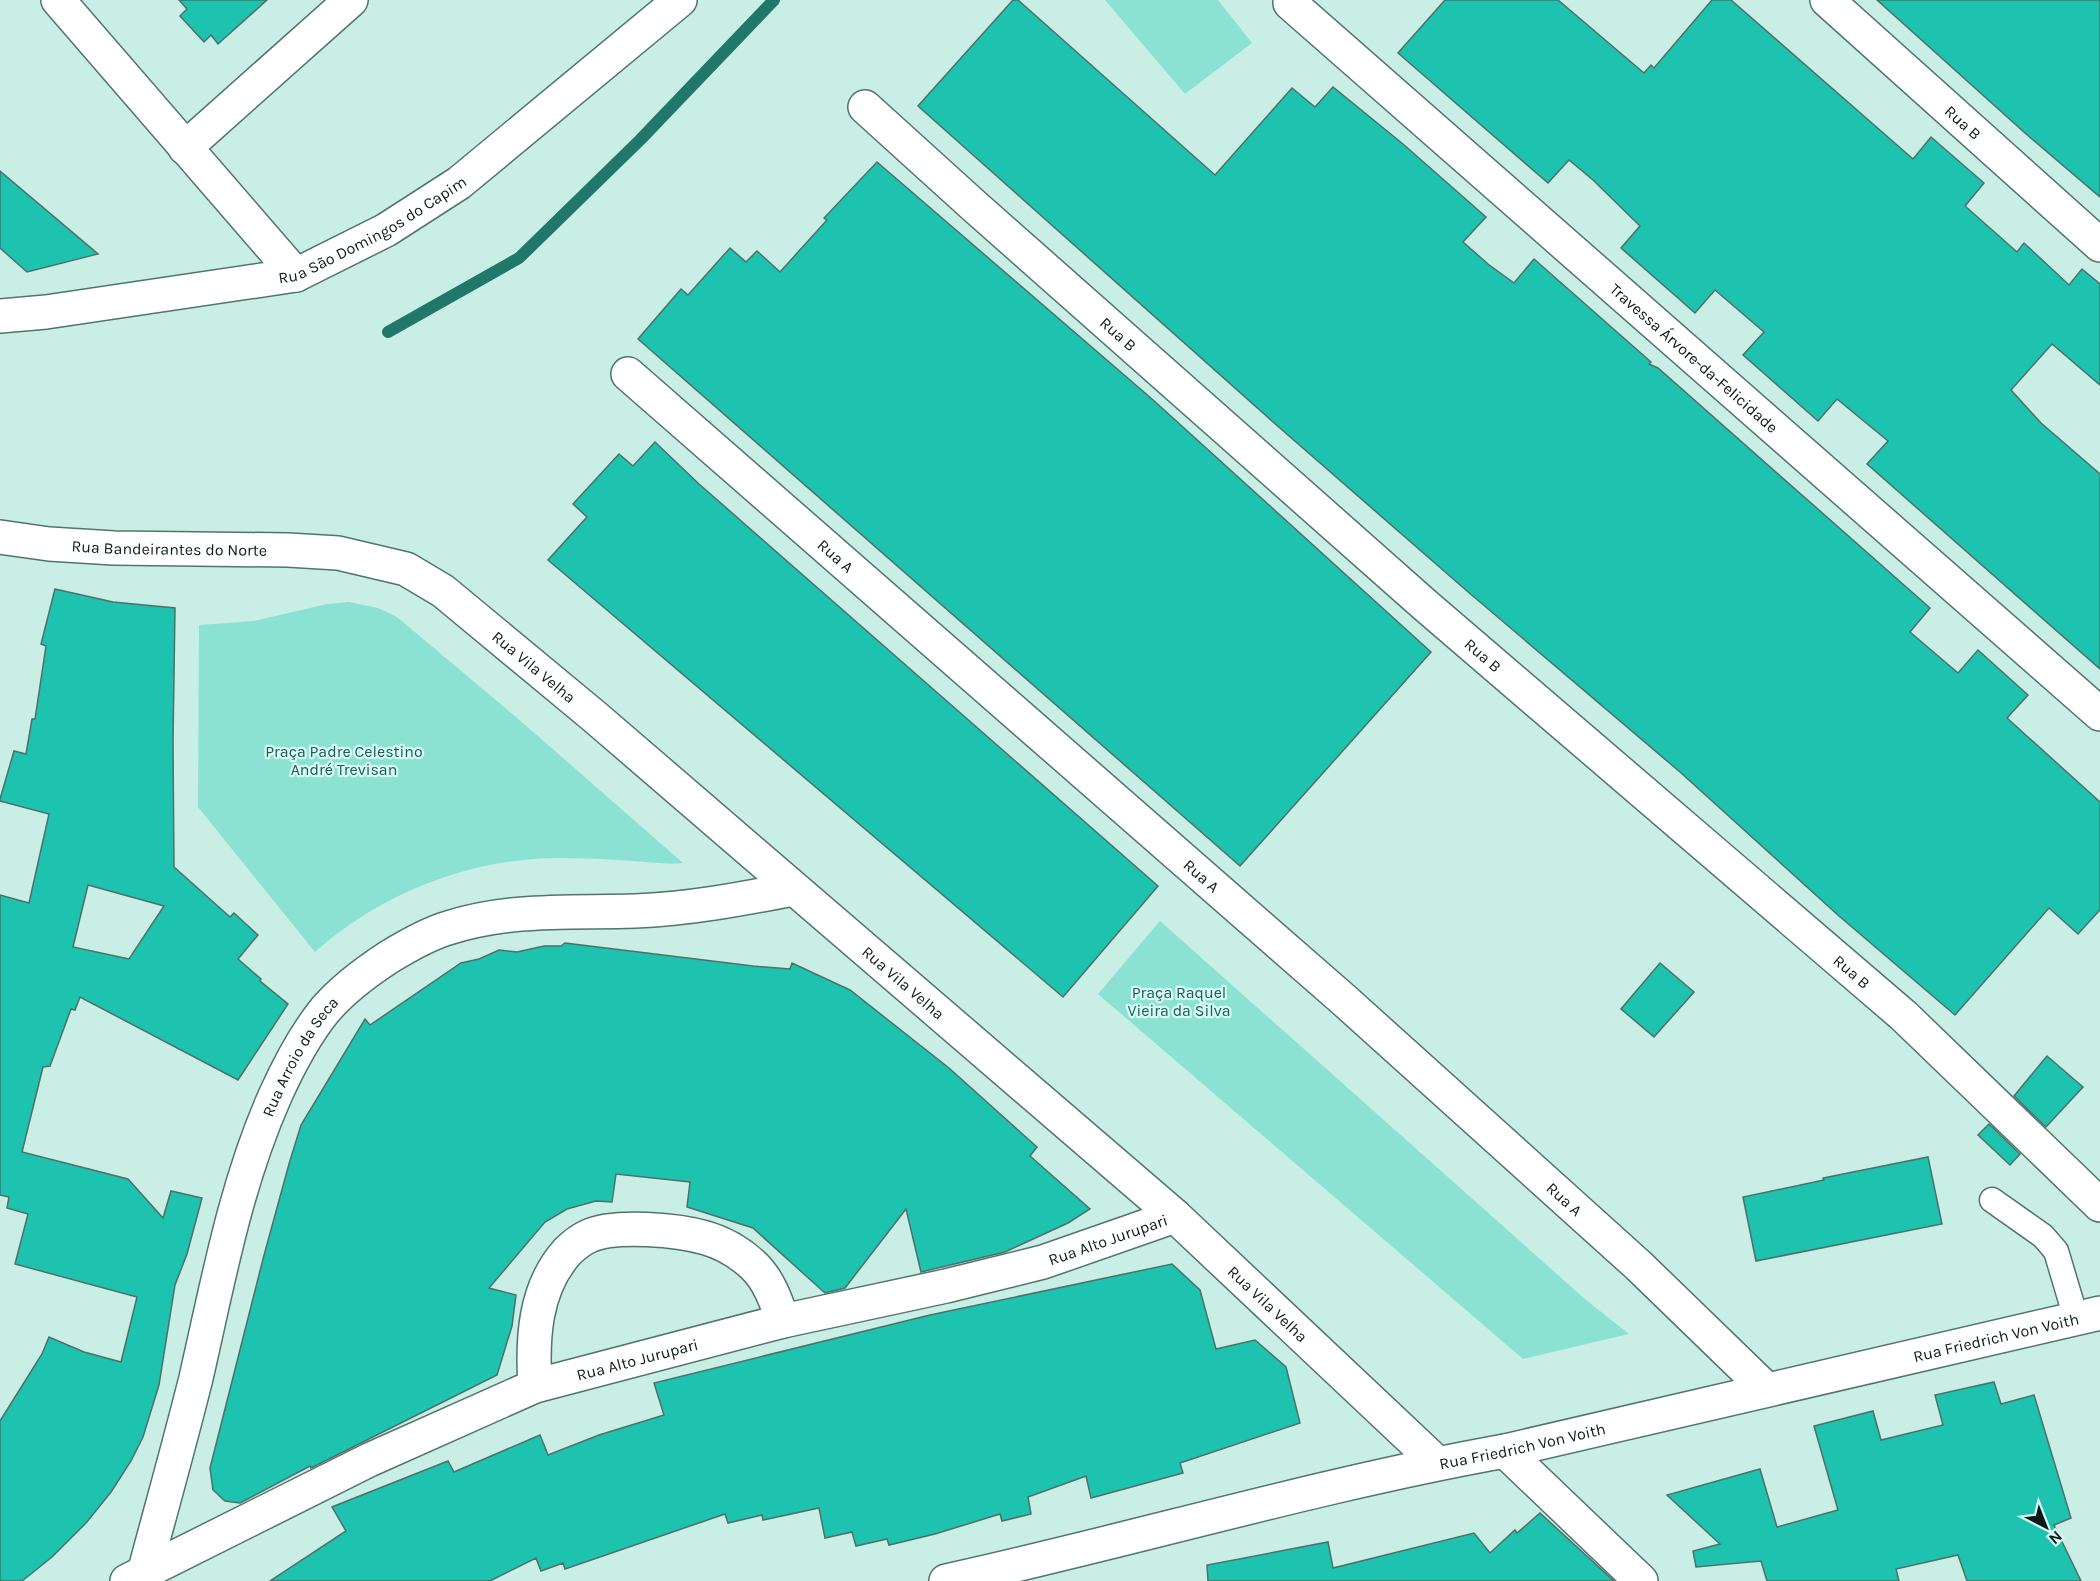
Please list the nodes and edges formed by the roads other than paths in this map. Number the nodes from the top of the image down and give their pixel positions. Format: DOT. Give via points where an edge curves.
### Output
graph roads {
  1 [pos="58,0"];
  2 [pos="351,0"];
  3 [pos="680,0"];
  4 [pos="1827,0"];
  5 [pos="1290,3"];
  6 [pos="865,107"];
  7 [pos="185,148"];
  8 [pos="2100,245"];
  9 [pos="296,275"];
  10 [pos="0,316"];
  11 [pos="628,374"];
  12 [pos="0,537"];
  13 [pos="338,553"];
  14 [pos="2100,714"];
  15 [pos="794,889"];
  16 [pos="1992,1200"];
  17 [pos="2100,1205"];
  18 [pos="1175,1216"];
  19 [pos="2088,1316"];
  20 [pos="783,1321"];
  21 [pos="534,1386"];
  22 [pos="1766,1389"];
  23 [pos="1505,1451"];
  24 [pos="1437,1463"];
  25 [pos="138,1579"];
  26 [pos="946,1581"];
  27 [pos="1641,1581"];
  1 -- 7 [label="street"];
  2 -- 7 [label="street"];
  3 -- 9 [label="street, Rua São Domingos do Capim" via="459,183 386,230"];
  4 -- 8 [label="street, Rua B"];
  5 -- 14 [label="street, Travessa Árvore-da-Felicidade"];
  6 -- 17 [label="street, Rua B" via="1425,605 1904,1016"];
  7 -- 9 [label="street"];
  9 -- 10 [label="street, Rua São Domingos do Capim"];
  11 -- 22 [label="street, Rua A" via="1344,1000 1638,1265"];
  12 -- 13 [label="street, Rua Bandeirantes do Norte" via="114,548"];
  13 -- 15 [label="street, Rua Vila Velha" via="406,570 442,591"];
  15 -- 18 [label="street, Rua Vila Velha"];
  15 -- 25 [label="street, Rua Arroio da Seca" via="681,908 540,911 447,928 373,968 326,1010 285,1073 256,1142 241,1188 190,1398"];
  16 -- 19 [label="lane" via="2043,1236 2056,1251"];
  18 -- 20 [label="street, Rua Alto Jurupari" via="1043,1262"];
  18 -- 24 [label="street, Rua Vila Velha"];
  19 -- 22 [label="street, Rua Friedrich Von Voith"];
  20 -- 21 [label="street, Rua Alto Jurupari"];
  20 -- 21 [label="street" via="772,1291 760,1274 729,1247 707,1238 652,1230 589,1236 568,1251 550,1275 534,1334"];
  21 -- 25 [label="street, Rua Alto Jurupari" via="369,1460"];
  22 -- 23 [label="street, Rua Friedrich Von Voith"];
  23 -- 24 [label="street, Rua Friedrich Von Voith"];
  23 -- 27 [label="street"];
  24 -- 26 [label="street, Rua Friedrich Von Voith"];
}
